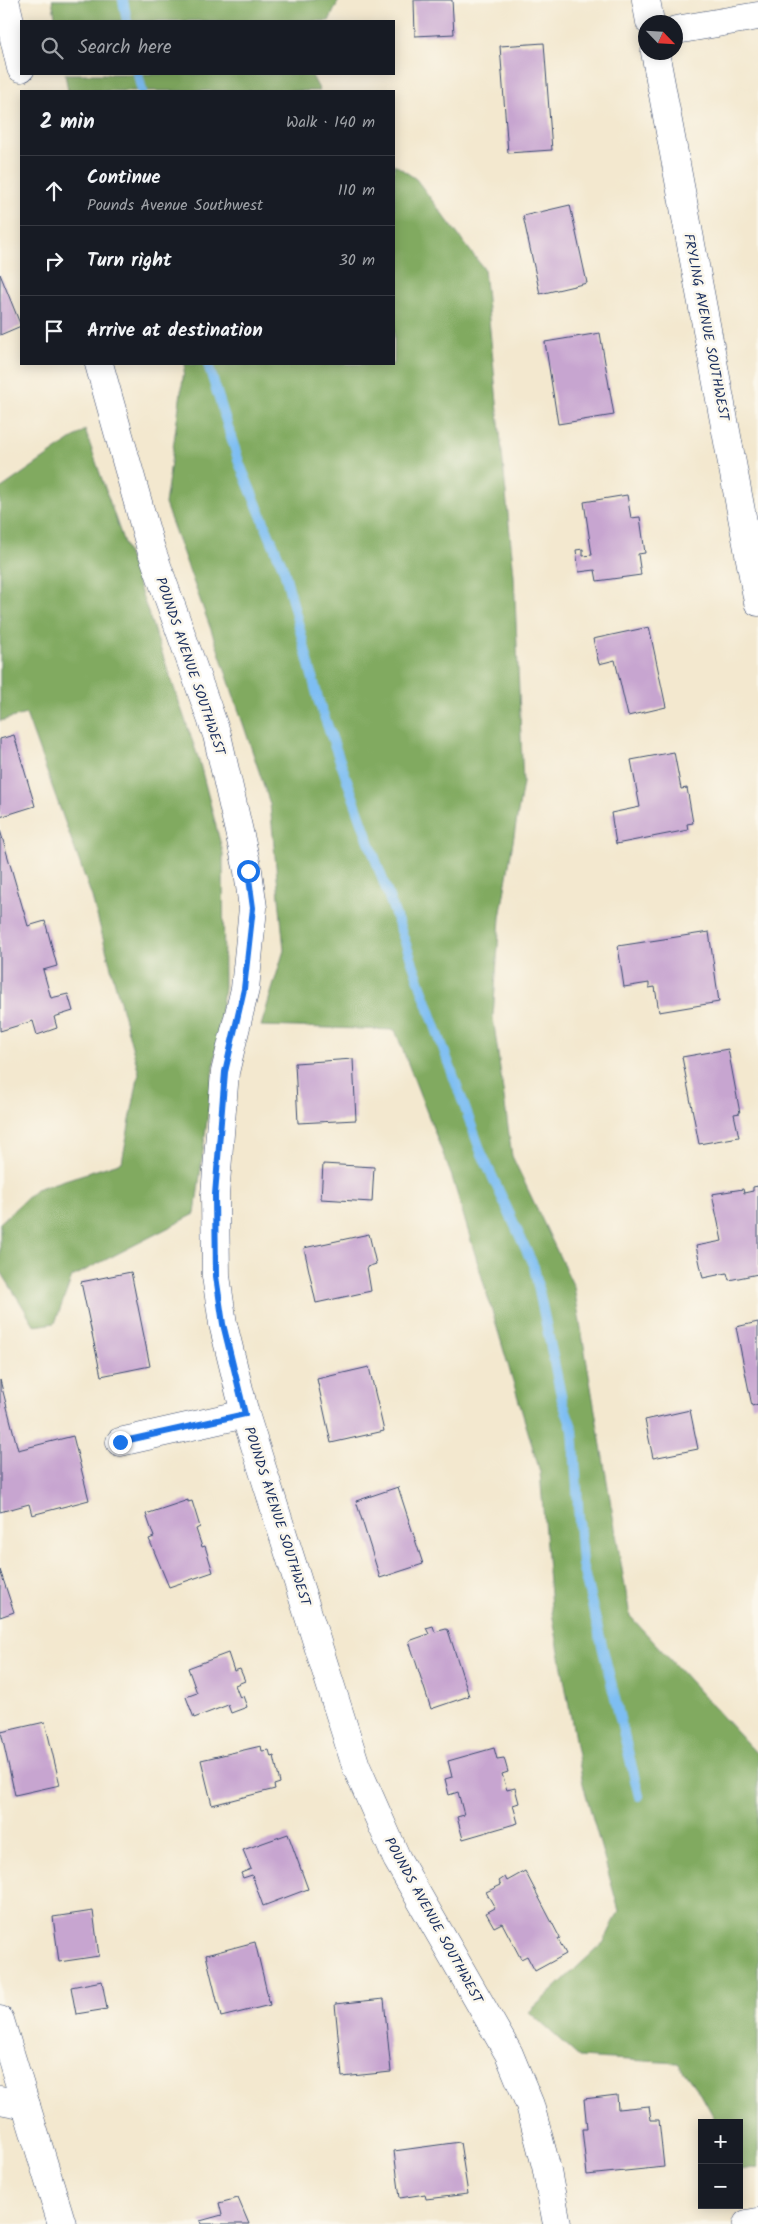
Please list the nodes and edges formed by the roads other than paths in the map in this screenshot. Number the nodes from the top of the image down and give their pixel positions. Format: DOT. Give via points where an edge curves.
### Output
graph roads {
  1 [pos="5,0"];
  2 [pos="646,0"];
  3 [pos="649,15"];
  4 [pos="758,16"];
  5 [pos="683,29"];
  6 [pos="12,55"];
  7 [pos="657,60"];
  8 [pos="22,75"];
  9 [pos="27,90"];
  10 [pos="98,365"];
  11 [pos="758,602"];
  12 [pos="245,1414"];
  13 [pos="120,1442"];
  14 [pos="0,2020"];
  15 [pos="13,2103"];
  16 [pos="758,2222"];
  17 [pos="62,2224"];
  18 [pos="557,2224"];
  19 [pos="747,2224"];
  1 -- 6 [label="street"];
  2 -- 3 [label="street"];
  4 -- 5 [label="street"];
  7 -- 11 [label="street, FRYLING AVENUE SOUTHWEST"];
  8 -- 9 [label="street"];
  10 -- 12 [label="street, POUNDS AVENUE SOUTHWEST" via="151,548 217,735 248,871 253,908 244,989 225,1072 215,1195 216,1276 223,1324"];
  12 -- 13 [label="street"];
  12 -- 18 [label="street, POUNDS AVENUE SOUTHWEST" via="356,1766 397,1859 509,2054 530,2105"];
  14 -- 15 [label="street"];
  15 -- 17 [label="street"];
  16 -- 19 [label="street"];
}
